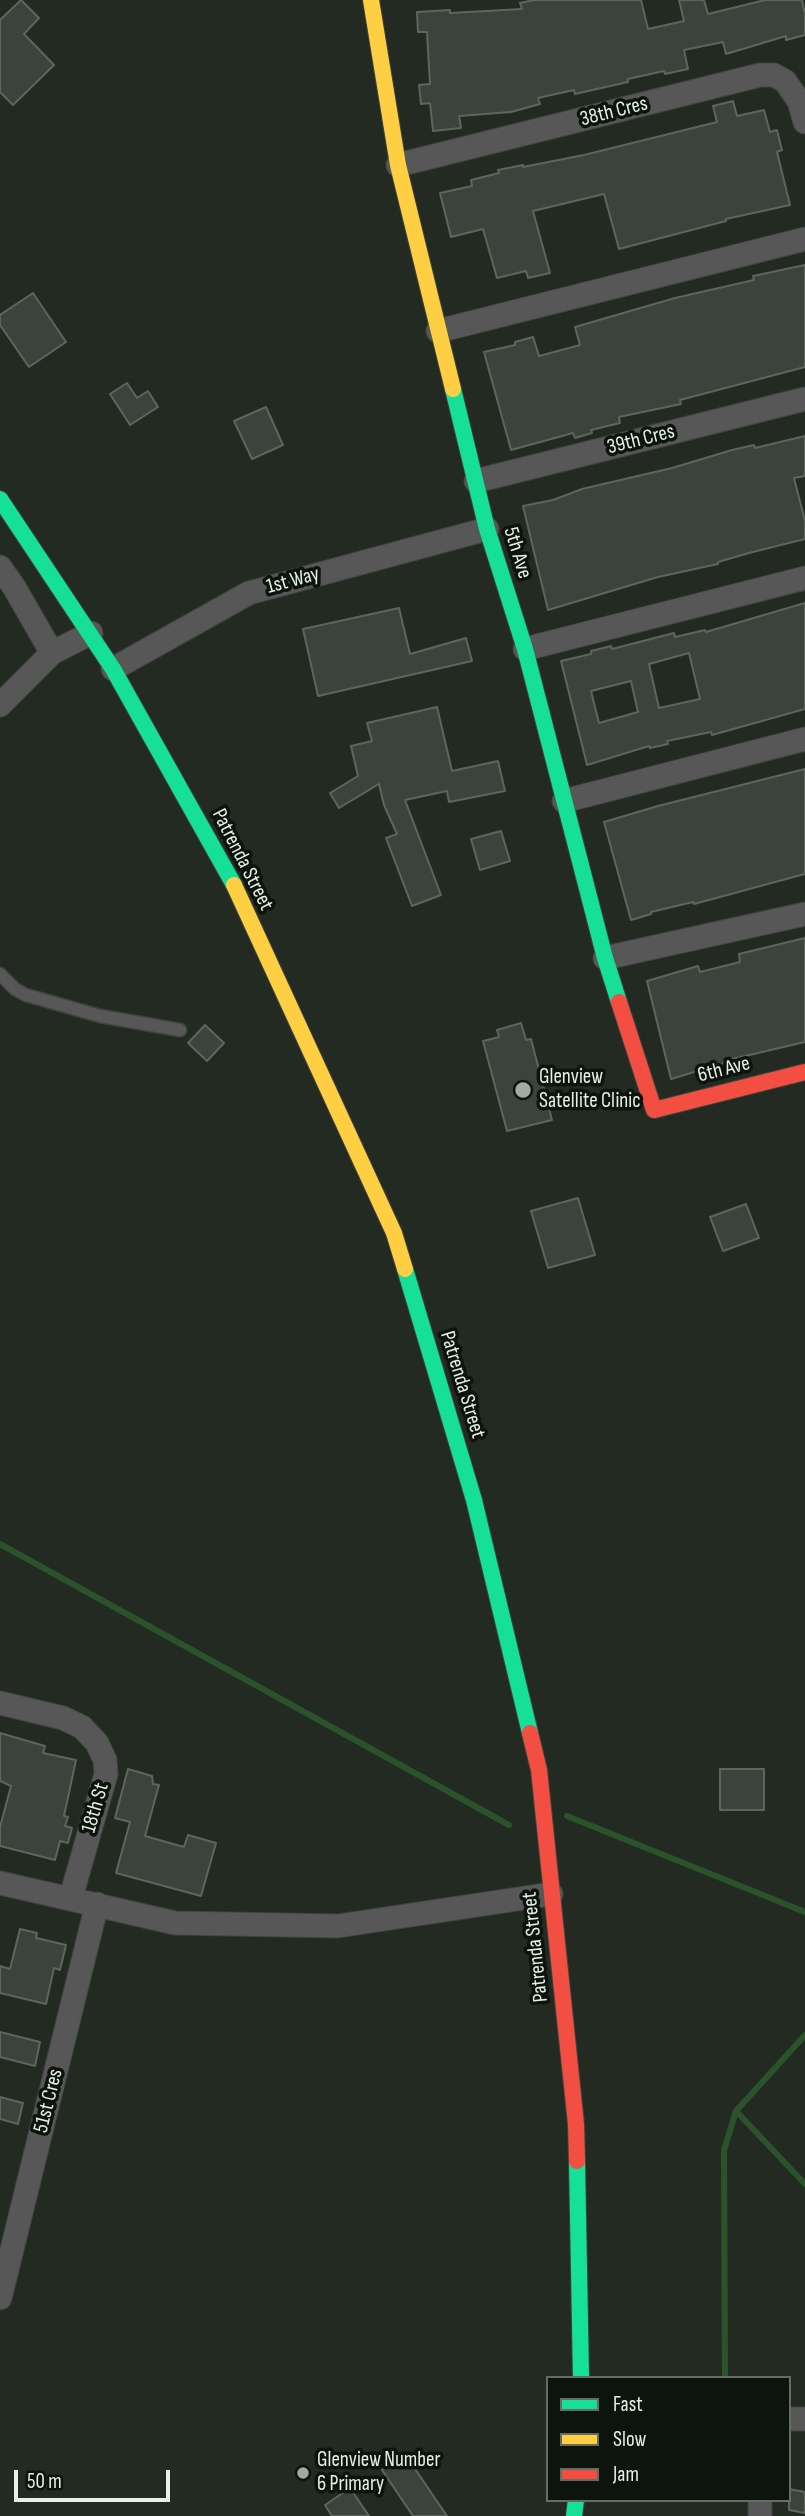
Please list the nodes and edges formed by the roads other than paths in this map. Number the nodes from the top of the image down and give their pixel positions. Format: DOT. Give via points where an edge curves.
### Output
graph roads {
  1 [pos="374,1"];
  2 [pos="805,122"];
  3 [pos="398,165"];
  4 [pos="805,239"];
  5 [pos="438,331"];
  6 [pos="805,399"];
  7 [pos="476,481"];
  8 [pos="0,499"];
  9 [pos="487,529"];
  10 [pos="0,567"];
  11 [pos="805,578"];
  12 [pos="91,633"];
  13 [pos="525,649"];
  14 [pos="52,653"];
  15 [pos="113,669"];
  16 [pos="0,705"];
  17 [pos="805,739"];
  18 [pos="564,801"];
  19 [pos="805,914"];
  20 [pos="605,958"];
  21 [pos="0,974"];
  22 [pos="180,1030"];
  23 [pos="805,1072"];
  24 [pos="654,1110"];
  25 [pos="0,1703"];
  26 [pos="0,1883"];
  27 [pos="551,1894"];
  28 [pos="71,1897"];
  29 [pos="97,1904"];
  30 [pos="0,2298"];
  31 [pos="581,2376"];
  1 -- 3 [label="street, 5th Ave"];
  2 -- 3 [label="street, 38th Cres" via="799,101 785,81 760,75"];
  3 -- 5 [label="street, 5th Ave"];
  4 -- 5 [label="street"];
  5 -- 7 [label="street, 5th Ave"];
  6 -- 7 [label="street, 39th Cres"];
  7 -- 9 [label="street, 5th Ave"];
  8 -- 12 [label="street, Patrenda Street"];
  9 -- 13 [label="street, 5th Ave"];
  9 -- 15 [label="street, 1st Way" via="249,593"];
  10 -- 14 [label="street"];
  11 -- 13 [label="street"];
  12 -- 14 [label="street"];
  12 -- 15 [label="street, Patrenda Street"];
  13 -- 18 [label="street, 5th Ave"];
  14 -- 16 [label="street"];
  15 -- 27 [label="street, Patrenda Street" via="231,879 394,1233 474,1500 539,1770"];
  17 -- 18 [label="street"];
  18 -- 20 [label="street, 5th Ave"];
  19 -- 20 [label="street"];
  20 -- 24 [label="street, 5th Ave"];
  21 -- 22 [label="lane" via="26,995 100,1016"];
  23 -- 24 [label="street, 6th Ave"];
  25 -- 28 [label="street, 18th St" via="82,1727 97,1743 104,1760 106,1774"];
  26 -- 28 [label="street"];
  27 -- 29 [label="street" via="338,1926 175,1923"];
  27 -- 31 [label="street, Patrenda Street" via="576,2124"];
  28 -- 29 [label="street"];
  29 -- 30 [label="street, 51st Cres"];
}
